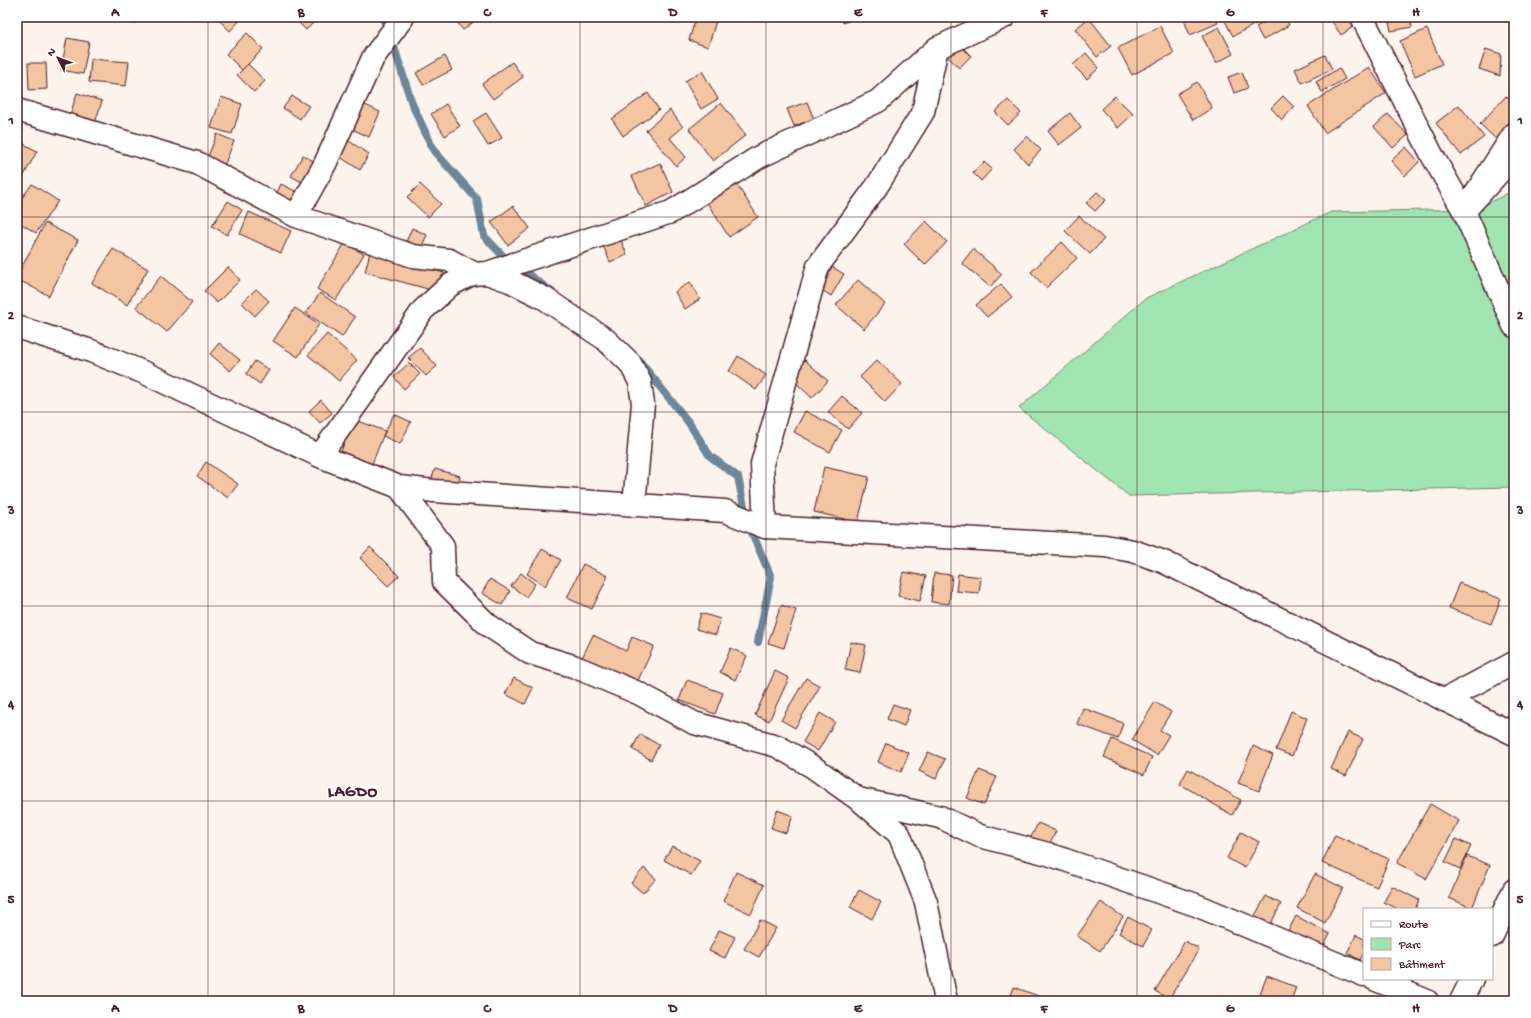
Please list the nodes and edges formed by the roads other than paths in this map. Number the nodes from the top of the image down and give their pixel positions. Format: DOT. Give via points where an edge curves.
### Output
graph roads {
  1 [pos="403,17"];
  2 [pos="1004,17"];
  3 [pos="1362,17"];
  4 [pos="937,48"];
  5 [pos="17,110"];
  6 [pos="1514,134"];
  7 [pos="1514,156"];
  8 [pos="1464,211"];
  9 [pos="296,216"];
  10 [pos="481,274"];
  11 [pos="1514,326"];
  12 [pos="17,327"];
  13 [pos="320,456"];
  14 [pos="399,488"];
  15 [pos="634,505"];
  16 [pos="765,527"];
  17 [pos="1514,663"];
  18 [pos="1444,700"];
  19 [pos="1514,734"];
  20 [pos="858,799"];
  21 [pos="1514,890"];
  22 [pos="1493,934"];
  23 [pos="1363,975"];
  24 [pos="1376,980"];
  25 [pos="1472,980"];
  26 [pos="946,1001"];
  27 [pos="1427,1001"];
  28 [pos="1461,1001"];
  1 -- 9 [label="street" via="373,58 325,164"];
  2 -- 4 [label="street"];
  3 -- 8 [label="street" via="1432,155"];
  4 -- 10 [label="street" via="878,101 759,157 671,212"];
  4 -- 16 [label="street" via="923,112 877,186 818,266 762,464"];
  5 -- 9 [label="street" via="197,163"];
  6 -- 8 [label="street"];
  7 -- 8 [label="street"];
  8 -- 11 [label="street"];
  9 -- 10 [label="street" via="413,256 449,260"];
  10 -- 13 [label="street" via="472,274 450,284 423,310"];
  10 -- 15 [label="street" via="510,281 544,298 605,339 630,363 640,382 643,404"];
  12 -- 13 [label="street" via="91,351 145,373"];
  13 -- 14 [label="street"];
  14 -- 15 [label="street"];
  14 -- 20 [label="street" via="443,546 444,582 488,625 530,653 573,666 638,693 694,723 777,746 813,767"];
  15 -- 16 [label="street" via="725,511"];
  16 -- 18 [label="street" via="1105,546 1133,551 1164,562"];
  17 -- 18 [label="street"];
  18 -- 19 [label="street"];
  20 -- 23 [label="street" via="940,817 980,836 1048,854 1196,905"];
  20 -- 26 [label="street" via="899,834 926,902"];
  21 -- 22 [label="street"];
  24 -- 27 [label="street"];
  25 -- 28 [label="street"];
}
